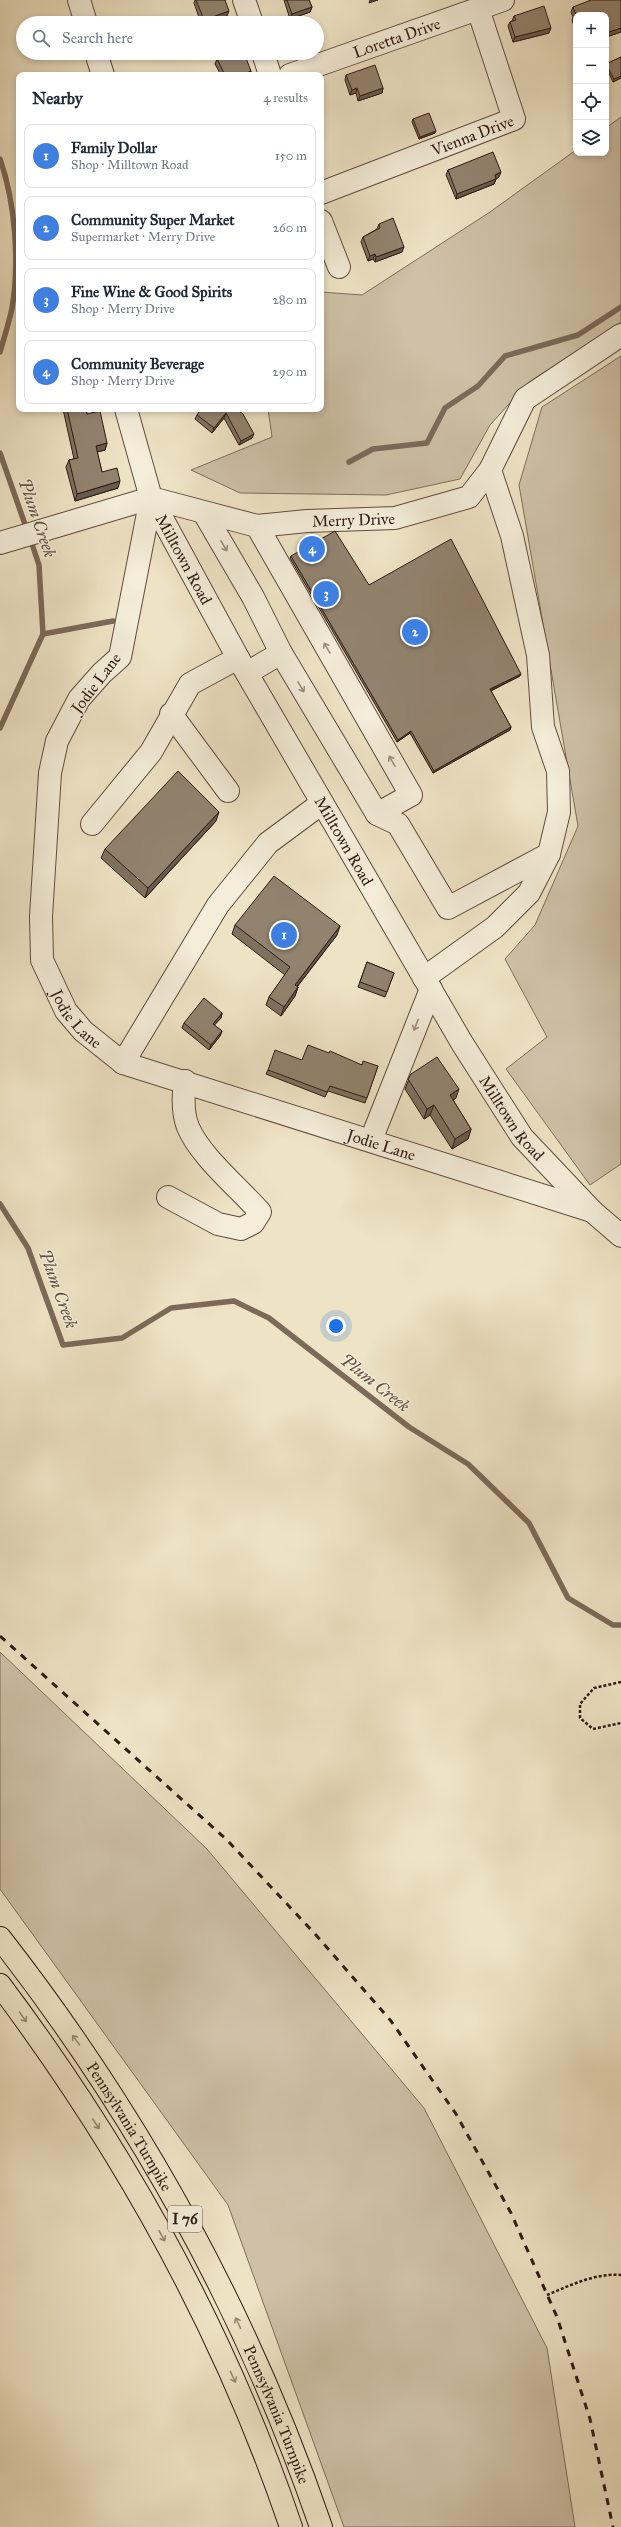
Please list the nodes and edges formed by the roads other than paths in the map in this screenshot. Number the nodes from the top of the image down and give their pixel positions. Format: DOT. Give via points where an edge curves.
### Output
graph roads {
  1 [pos="79,0"];
  2 [pos="244,0"];
  3 [pos="503,0"];
  4 [pos="478,9"];
  5 [pos="84,16"];
  6 [pos="250,16"];
  7 [pos="98,60"];
  8 [pos="265,60"];
  9 [pos="102,72"];
  10 [pos="269,72"];
  11 [pos="299,72"];
  12 [pos="324,192"];
  13 [pos="324,229"];
  14 [pos="339,267"];
  15 [pos="621,335"];
  16 [pos="127,412"];
  17 [pos="490,470"];
  18 [pos="150,498"];
  19 [pos="204,513"];
  20 [pos="257,526"];
  21 [pos="8,541"];
  22 [pos="281,653"];
  23 [pos="243,666"];
  24 [pos="171,714"];
  25 [pos="228,791"];
  26 [pos="322,803"];
  27 [pos="377,814"];
  28 [pos="92,824"];
  29 [pos="549,854"];
  30 [pos="427,983"];
  31 [pos="123,1063"];
  32 [pos="185,1081"];
  33 [pos="372,1140"];
  34 [pos="168,1197"];
  35 [pos="592,1211"];
  36 [pos="621,1236"];
  37 [pos="0,1938"];
  38 [pos="0,1985"];
  39 [pos="291,2527"];
  40 [pos="321,2527"];
  1 -- 5 [label="street"];
  2 -- 6 [label="street"];
  3 -- 4 [label="street, Loretta Drive"];
  4 -- 11 [label="street, Loretta Drive"];
  4 -- 12 [label="street, Vienna Drive" via="514,119"];
  7 -- 9 [label="street"];
  8 -- 10 [label="street"];
  13 -- 14 [label="street"];
  15 -- 17 [label="street, Merry Drive" via="525,399"];
  16 -- 18 [label="street, Milltown Road"];
  17 -- 20 [label="street, Merry Drive" via="469,497 395,518 307,520"];
  17 -- 29 [label="street" via="512,536 538,655 542,727 558,771 559,812"];
  18 -- 19 [label="street, Merry Drive"];
  18 -- 21 [label="street"];
  18 -- 23 [label="street, Milltown Road"];
  18 -- 31 [label="street, Jodie Lane" via="120,657 79,699 57,741 50,773 41,916 42,960 66,1011 83,1031"];
  19 -- 20 [label="street, Merry Drive"];
  19 -- 22 [label="street, one-way" via="253,597"];
  27 -- 20 [label="street, one-way" via="411,795"];
  22 -- 23 [label="street"];
  22 -- 27 [label="street, one-way"];
  23 -- 24 [label="street" via="190,684"];
  23 -- 26 [label="street, Milltown Road"];
  24 -- 25 [label="street"];
  24 -- 28 [label="street" via="151,752"];
  26 -- 30 [label="street, Milltown Road"];
  26 -- 31 [label="street" via="268,843 218,905"];
  27 -- 29 [label="street" via="398,824 448,908"];
  29 -- 30 [label="street" via="530,893 496,927"];
  30 -- 33 [label="street, one-way"];
  30 -- 35 [label="street, Milltown Road" via="522,1137"];
  31 -- 32 [label="street, Jodie Lane"];
  32 -- 33 [label="street, Jodie Lane"];
  32 -- 34 [label="street" via="183,1101 188,1126 198,1146 260,1212 253,1223 241,1230 218,1224"];
  33 -- 35 [label="street, Jodie Lane"];
  35 -- 36 [label="street, Milltown Road"];
  40 -- 37 [label="highway, Pennsylvania Turnpike / I 76, one-way" via="302,2472 258,2365 207,2259 158,2170 105,2083 45,1995"];
  38 -- 39 [label="highway, Pennsylvania Turnpike / I 76, one-way" via="98,2127 180,2269 246,2407"];
}
